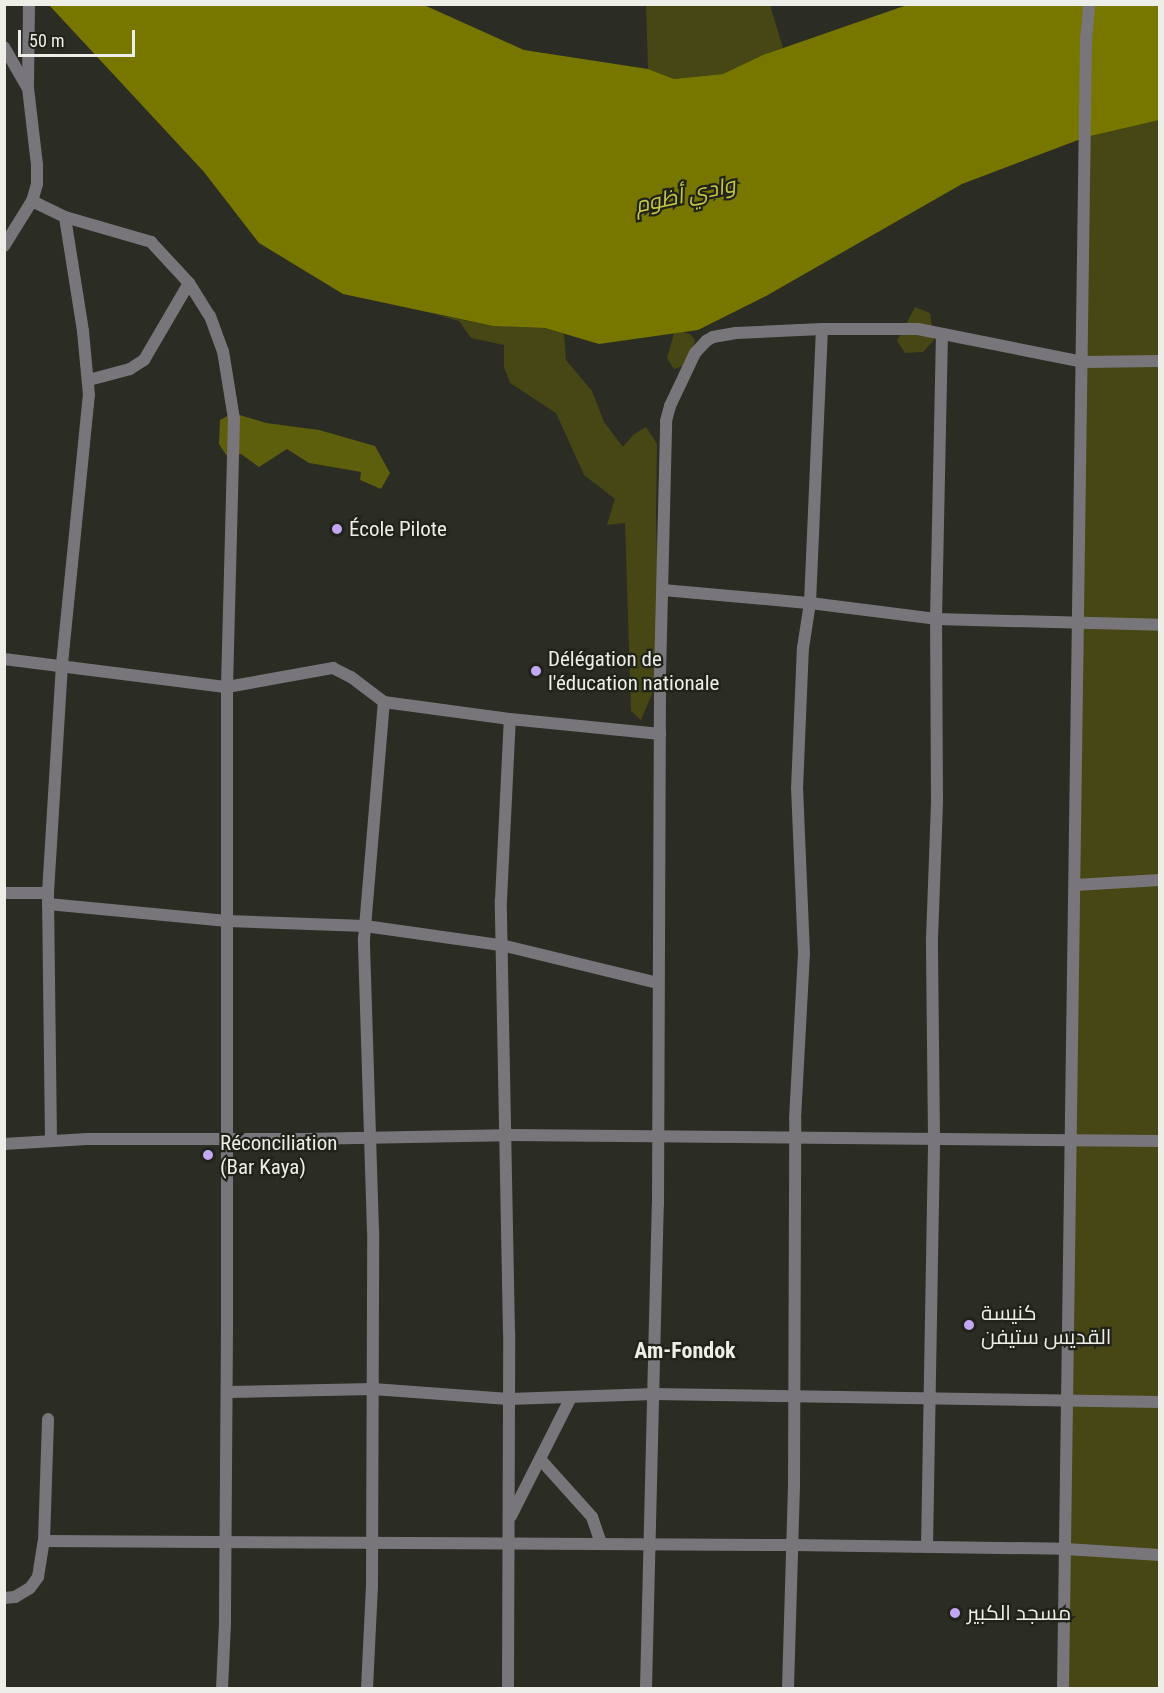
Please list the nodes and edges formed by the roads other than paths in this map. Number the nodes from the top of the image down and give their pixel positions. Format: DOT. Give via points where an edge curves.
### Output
graph roads {
  1 [pos="29,4"];
  2 [pos="1089,4"];
  3 [pos="4,47"];
  4 [pos="28,88"];
  5 [pos="32,201"];
  6 [pos="65,217"];
  7 [pos="6,238"];
  8 [pos="189,283"];
  9 [pos="822,329"];
  10 [pos="942,334"];
  11 [pos="1160,361"];
  12 [pos="1083,362"];
  13 [pos="89,380"];
  14 [pos="663,590"];
  15 [pos="810,603"];
  16 [pos="936,619"];
  17 [pos="1079,624"];
  18 [pos="1160,625"];
  19 [pos="4,659"];
  20 [pos="62,664"];
  21 [pos="227,687"];
  22 [pos="384,702"];
  23 [pos="510,719"];
  24 [pos="660,734"];
  25 [pos="1160,880"];
  26 [pos="1075,885"];
  27 [pos="4,892"];
  28 [pos="48,898"];
  29 [pos="227,921"];
  30 [pos="365,926"];
  31 [pos="501,945"];
  32 [pos="658,983"];
  33 [pos="504,1135"];
  34 [pos="658,1135"];
  35 [pos="370,1136"];
  36 [pos="795,1138"];
  37 [pos="934,1139"];
  38 [pos="1072,1139"];
  39 [pos="227,1140"];
  40 [pos="1160,1141"];
  41 [pos="51,1142"];
  42 [pos="4,1144"];
  43 [pos="373,1389"];
  44 [pos="227,1392"];
  45 [pos="654,1394"];
  46 [pos="793,1396"];
  47 [pos="571,1397"];
  48 [pos="509,1399"];
  49 [pos="930,1400"];
  50 [pos="1068,1400"];
  51 [pos="1160,1402"];
  52 [pos="48,1419"];
  53 [pos="540,1459"];
  54 [pos="509,1519"];
  55 [pos="44,1541"];
  56 [pos="225,1541"];
  57 [pos="373,1542"];
  58 [pos="600,1543"];
  59 [pos="650,1543"];
  60 [pos="509,1544"];
  61 [pos="794,1545"];
  62 [pos="927,1547"];
  63 [pos="1065,1549"];
  64 [pos="1160,1555"];
  65 [pos="4,1598"];
  66 [pos="222,1689"];
  67 [pos="368,1689"];
  68 [pos="508,1689"];
  69 [pos="646,1689"];
  70 [pos="788,1689"];
  71 [pos="1064,1689"];
  1 -- 4 [label="street"];
  2 -- 12 [label="street"];
  3 -- 4 [label="street"];
  4 -- 5 [label="street" via="37,165"];
  5 -- 6 [label="street"];
  5 -- 7 [label="street"];
  6 -- 8 [label="street" via="151,242"];
  6 -- 13 [label="street"];
  8 -- 13 [label="street" via="144,360 130,369"];
  8 -- 21 [label="street" via="210,316 223,351 234,419"];
  9 -- 10 [label="street" via="898,328"];
  9 -- 14 [label="street" via="713,337 695,353 666,421"];
  9 -- 15 [label="street"];
  10 -- 12 [label="street"];
  10 -- 16 [label="street"];
  11 -- 12 [label="street"];
  12 -- 17 [label="street"];
  13 -- 20 [label="street"];
  14 -- 15 [label="street"];
  14 -- 24 [label="street"];
  15 -- 16 [label="street"];
  15 -- 36 [label="street" via="803,648 797,789 804,954"];
  16 -- 17 [label="street"];
  16 -- 37 [label="street"];
  17 -- 18 [label="street"];
  17 -- 26 [label="street"];
  19 -- 20 [label="street"];
  20 -- 21 [label="street"];
  20 -- 28 [label="street"];
  21 -- 22 [label="street" via="333,668"];
  21 -- 29 [label="street"];
  22 -- 23 [label="street"];
  22 -- 30 [label="street"];
  23 -- 24 [label="street"];
  23 -- 31 [label="street"];
  24 -- 32 [label="street"];
  25 -- 26 [label="street"];
  26 -- 38 [label="street"];
  27 -- 28 [label="street"];
  28 -- 29 [label="street"];
  28 -- 41 [label="street"];
  29 -- 30 [label="street"];
  29 -- 39 [label="street"];
  30 -- 31 [label="street"];
  30 -- 35 [label="street"];
  31 -- 32 [label="street"];
  31 -- 33 [label="street"];
  32 -- 34 [label="street"];
  33 -- 34 [label="street"];
  33 -- 35 [label="street"];
  33 -- 48 [label="street"];
  34 -- 36 [label="street"];
  34 -- 45 [label="street"];
  35 -- 39 [label="street"];
  35 -- 43 [label="street"];
  36 -- 37 [label="street"];
  36 -- 46 [label="street"];
  37 -- 38 [label="street"];
  37 -- 49 [label="street"];
  38 -- 40 [label="street"];
  38 -- 50 [label="street"];
  39 -- 41 [label="street" via="87,1138"];
  39 -- 44 [label="street"];
  41 -- 42 [label="street"];
  43 -- 44 [label="street"];
  43 -- 48 [label="street"];
  43 -- 57 [label="street"];
  44 -- 56 [label="street"];
  45 -- 46 [label="street"];
  45 -- 47 [label="street"];
  45 -- 59 [label="street"];
  46 -- 49 [label="street"];
  46 -- 61 [label="street"];
  47 -- 48 [label="street"];
  47 -- 53 [label="street"];
  48 -- 54 [label="street"];
  49 -- 50 [label="street"];
  49 -- 62 [label="street"];
  50 -- 51 [label="street"];
  50 -- 63 [label="street"];
  52 -- 55 [label="street"];
  53 -- 54 [label="street"];
  53 -- 58 [label="street" via="592,1517"];
  54 -- 60 [label="street"];
  55 -- 56 [label="street"];
  55 -- 65 [label="street" via="38,1577 30,1588 15,1597"];
  56 -- 57 [label="street"];
  56 -- 66 [label="street"];
  57 -- 60 [label="street"];
  57 -- 67 [label="street"];
  58 -- 59 [label="street"];
  58 -- 60 [label="street"];
  59 -- 61 [label="street"];
  59 -- 69 [label="street"];
  60 -- 68 [label="street"];
  61 -- 62 [label="street"];
  61 -- 70 [label="street"];
  62 -- 63 [label="street"];
  63 -- 64 [label="street"];
  63 -- 71 [label="street"];
}
